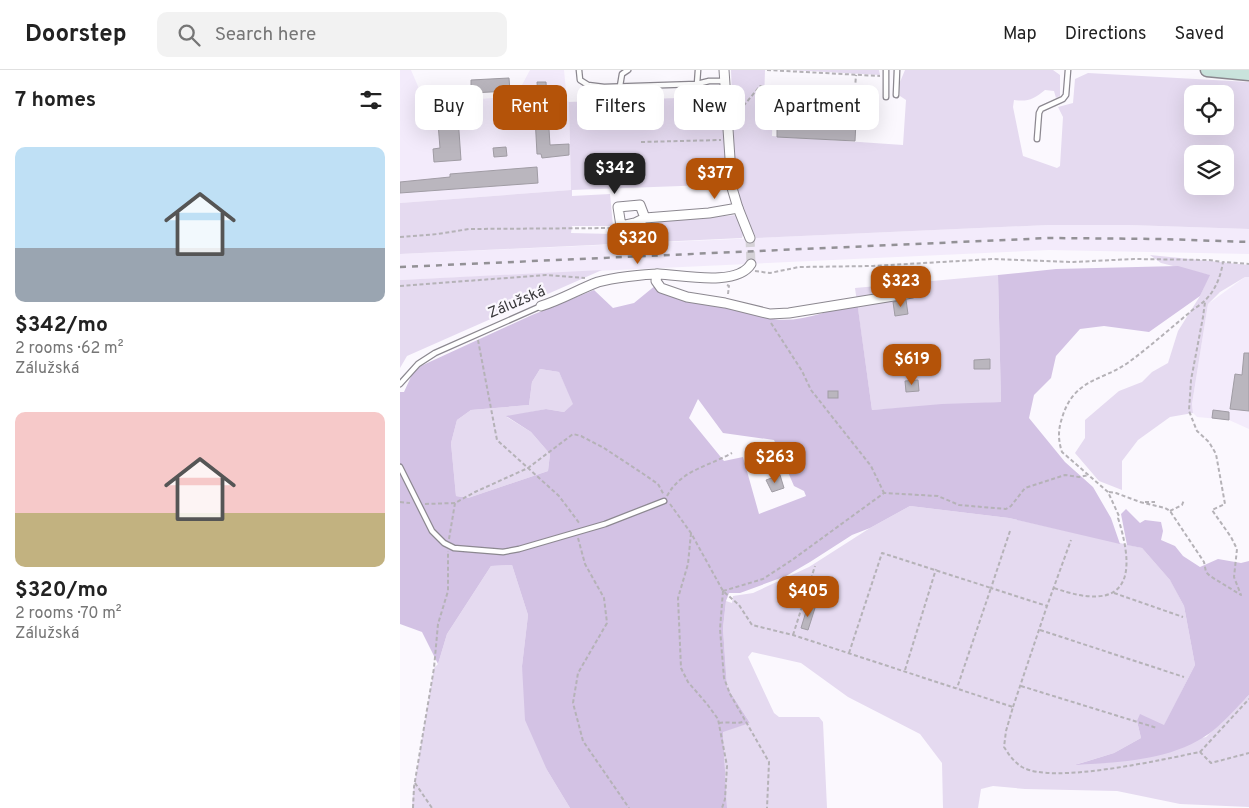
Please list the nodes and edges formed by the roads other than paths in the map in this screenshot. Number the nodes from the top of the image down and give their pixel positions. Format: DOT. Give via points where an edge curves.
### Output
graph roads {
  1 [pos="579,70"];
  2 [pos="628,70"];
  3 [pos="698,70"];
  4 [pos="724,70"];
  5 [pos="886,70"];
  6 [pos="897,70"];
  7 [pos="1068,70"];
  8 [pos="1207,70"];
  9 [pos="1249,74"];
  10 [pos="725,81"];
  11 [pos="697,84"];
  12 [pos="588,85"];
  13 [pos="620,85"];
  14 [pos="658,85"];
  15 [pos="896,95"];
  16 [pos="886,97"];
  17 [pos="1037,139"];
  18 [pos="738,208"];
  19 [pos="645,218"];
  20 [pos="750,238"];
  21 [pos="750,266"];
  22 [pos="657,274"];
  23 [pos="912,293"];
  24 [pos="541,306"];
  25 [pos="400,384"];
  26 [pos="400,467"];
  27 [pos="665,499"];
  1 -- 12 [label="lane" via="580,80"];
  2 -- 13 [label="lane" via="622,74"];
  3 -- 11 [label="lane"];
  4 -- 10 [label="street"];
  5 -- 16 [label="lane"];
  6 -- 15 [label="lane"];
  7 -- 17 [label="lane" via="1066,95 1039,112"];
  8 -- 9 [label="main road"];
  10 -- 11 [label="lane"];
  10 -- 18 [label="street" via="732,188"];
  11 -- 14 [label="lane"];
  18 -- 19 [label="street"];
  18 -- 20 [label="street"];
  19 -- 19 [label="street" via="640,205 618,207 621,226 636,224"];
  21 -- 22 [label="street, Zálužská" via="731,276"];
  22 -- 23 [label="street" via="656,281 661,288 687,297 770,314"];
  22 -- 24 [label="street, Zálužská" via="598,282"];
  24 -- 25 [label="lane, Zálužská" via="435,353 418,364"];
  26 -- 27 [label="lane" via="432,531 454,548 502,552 519,549 605,524"];
}
